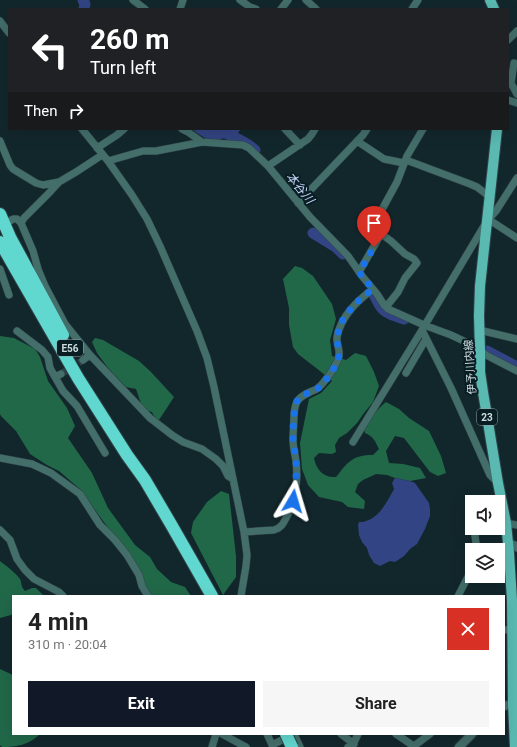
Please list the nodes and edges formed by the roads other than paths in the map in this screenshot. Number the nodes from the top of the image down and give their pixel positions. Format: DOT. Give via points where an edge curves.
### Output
graph roads {
  1 [pos="134,0"];
  2 [pos="240,0"];
  3 [pos="288,0"];
  4 [pos="306,0"];
  5 [pos="144,8"];
  6 [pos="251,8"];
  7 [pos="282,8"];
  8 [pos="315,8"];
  9 [pos="0,20"];
  10 [pos="517,31"];
  11 [pos="8,32"];
  12 [pos="509,39"];
  13 [pos="513,62"];
  14 [pos="517,94"];
  15 [pos="83,130"];
  16 [pos="123,130"];
  17 [pos="184,130"];
  18 [pos="286,130"];
  19 [pos="314,130"];
  20 [pos="366,130"];
  21 [pos="422,130"];
  22 [pos="498,130"];
  23 [pos="0,141"];
  24 [pos="357,141"];
  25 [pos="202,142"];
  26 [pos="300,145"];
  27 [pos="97,148"];
  28 [pos="102,155"];
  29 [pos="405,161"];
  30 [pos="108,162"];
  31 [pos="268,166"];
  32 [pos="517,178"];
  33 [pos="58,182"];
  34 [pos="490,197"];
  35 [pos="298,203"];
  36 [pos="5,217"];
  37 [pos="487,221"];
  38 [pos="21,223"];
  39 [pos="381,234"];
  40 [pos="517,238"];
  41 [pos="0,242"];
  42 [pos="0,269"];
  43 [pos="359,272"];
  44 [pos="373,289"];
  45 [pos="9,295"];
  46 [pos="386,307"];
  47 [pos="423,328"];
  48 [pos="17,330"];
  49 [pos="479,330"];
  50 [pos="426,339"];
  51 [pos="517,339"];
  52 [pos="480,350"];
  53 [pos="90,355"];
  54 [pos="83,360"];
  55 [pos="517,371"];
  56 [pos="406,373"];
  57 [pos="353,442"];
  58 [pos="105,453"];
  59 [pos="0,458"];
  60 [pos="233,479"];
  61 [pos="145,480"];
  62 [pos="498,483"];
  63 [pos="499,495"];
  64 [pos="505,526"];
  65 [pos="517,526"];
  66 [pos="0,530"];
  67 [pos="244,532"];
  68 [pos="505,535"];
  69 [pos="508,542"];
  70 [pos="517,548"];
  71 [pos="465,583"];
  72 [pos="62,595"];
  73 [pos="147,595"];
  74 [pos="211,595"];
  75 [pos="241,595"];
  76 [pos="459,595"];
  77 [pos="511,630"];
  78 [pos="509,704"];
  79 [pos="216,735"];
  80 [pos="224,735"];
  81 [pos="268,735"];
  82 [pos="286,735"];
  83 [pos="292,735"];
  84 [pos="294,735"];
  85 [pos="342,735"];
  86 [pos="357,735"];
  87 [pos="397,735"];
  88 [pos="429,735"];
  89 [pos="471,735"];
  90 [pos="273,746"];
  91 [pos="351,746"];
  92 [pos="212,747"];
  93 [pos="246,747"];
  94 [pos="292,747"];
  95 [pos="300,747"];
  96 [pos="415,747"];
  97 [pos="459,747"];
  98 [pos="515,747"];
  1 -- 5 [label="street"];
  2 -- 6 [label="street"];
  3 -- 7 [label="street"];
  4 -- 8 [label="street"];
  9 -- 11 [label="street"];
  10 -- 12 [label="street"];
  13 -- 14 [label="street" via="511,82"];
  15 -- 27 [label="street"];
  16 -- 27 [label="street"];
  17 -- 25 [label="street"];
  18 -- 26 [label="street"];
  19 -- 26 [label="street"];
  20 -- 24 [label="street"];
  21 -- 29 [label="street"];
  22 -- 34 [label="main road, 伊予川内線 / 23"];
  23 -- 33 [label="street" via="13,169 36,184"];
  24 -- 29 [label="street" via="384,159"];
  24 -- 35 [label="street"];
  25 -- 30 [label="street" via="143,151"];
  25 -- 31 [label="street" via="243,145"];
  26 -- 31 [label="street"];
  27 -- 28 [label="street"];
  28 -- 30 [label="street"];
  28 -- 33 [label="street"];
  29 -- 34 [label="street" via="470,184"];
  29 -- 39 [label="street" via="397,182 373,226"];
  30 -- 60 [label="street" via="147,219 207,358"];
  31 -- 35 [label="street"];
  32 -- 37 [label="street"];
  33 -- 38 [label="street"];
  34 -- 37 [label="main road, 伊予川内線 / 23"];
  35 -- 43 [label="street" via="348,256"];
  36 -- 38 [label="street" via="17,219"];
  36 -- 61 [label="highway, E56" via="10,237 35,284"];
  37 -- 40 [label="street"];
  37 -- 47 [label="street"];
  37 -- 49 [label="main road, 伊予川内線 / 23" via="480,286"];
  38 -- 53 [label="street" via="45,286 65,324"];
  39 -- 43 [label="street"];
  39 -- 46 [label="street" via="417,263"];
  41 -- 61 [label="highway, E56" via="78,378"];
  42 -- 45 [label="street"];
  43 -- 44 [label="street"];
  44 -- 46 [label="street"];
  44 -- 67 [label="street" via="359,299 340,327 337,338 340,354 329,376 318,388 302,396 297,402 293,439 296,488 289,513 279,529"];
  46 -- 47 [label="street"];
  47 -- 50 [label="street"];
  47 -- 52 [label="street" via="451,334"];
  47 -- 57 [label="street"];
  48 -- 58 [label="street" via="48,357 50,368 58,375 63,391 77,406"];
  49 -- 51 [label="street"];
  49 -- 52 [label="main road, 伊予川内線 / 23"];
  50 -- 56 [label="street"];
  50 -- 62 [label="street" via="490,475"];
  52 -- 55 [label="street"];
  52 -- 62 [label="main road, 伊予川内線 / 23" via="480,372"];
  53 -- 54 [label="street"];
  53 -- 60 [label="street" via="150,418 183,442 202,449 216,459"];
  59 -- 73 [label="street" via="32,464 51,473 80,494 100,525 127,555"];
  60 -- 67 [label="street"];
  61 -- 74 [label="highway, E56"];
  62 -- 63 [label="main road, 伊予川内線 / 23"];
  64 -- 65 [label="street"];
  66 -- 72 [label="street" via="10,540 17,559 25,570 34,579"];
  67 -- 75 [label="street" via="247,554"];
  68 -- 69 [label="main road, 伊予川内線 / 23"];
  69 -- 70 [label="street"];
  69 -- 77 [label="main road, 伊予川内線 / 23" via="512,600"];
  71 -- 76 [label="street"];
  77 -- 78 [label="main road, 伊予川内線 / 23"];
  78 -- 98 [label="main road, 伊予川内線 / 23"];
  79 -- 92 [label="street"];
  80 -- 93 [label="street"];
  81 -- 90 [label="street"];
  82 -- 94 [label="highway, bridge"];
  83 -- 90 [label="street"];
  84 -- 95 [label="street"];
  85 -- 91 [label="street"];
  86 -- 91 [label="street"];
  87 -- 96 [label="street"];
  88 -- 96 [label="street"];
  89 -- 97 [label="street"];
}
